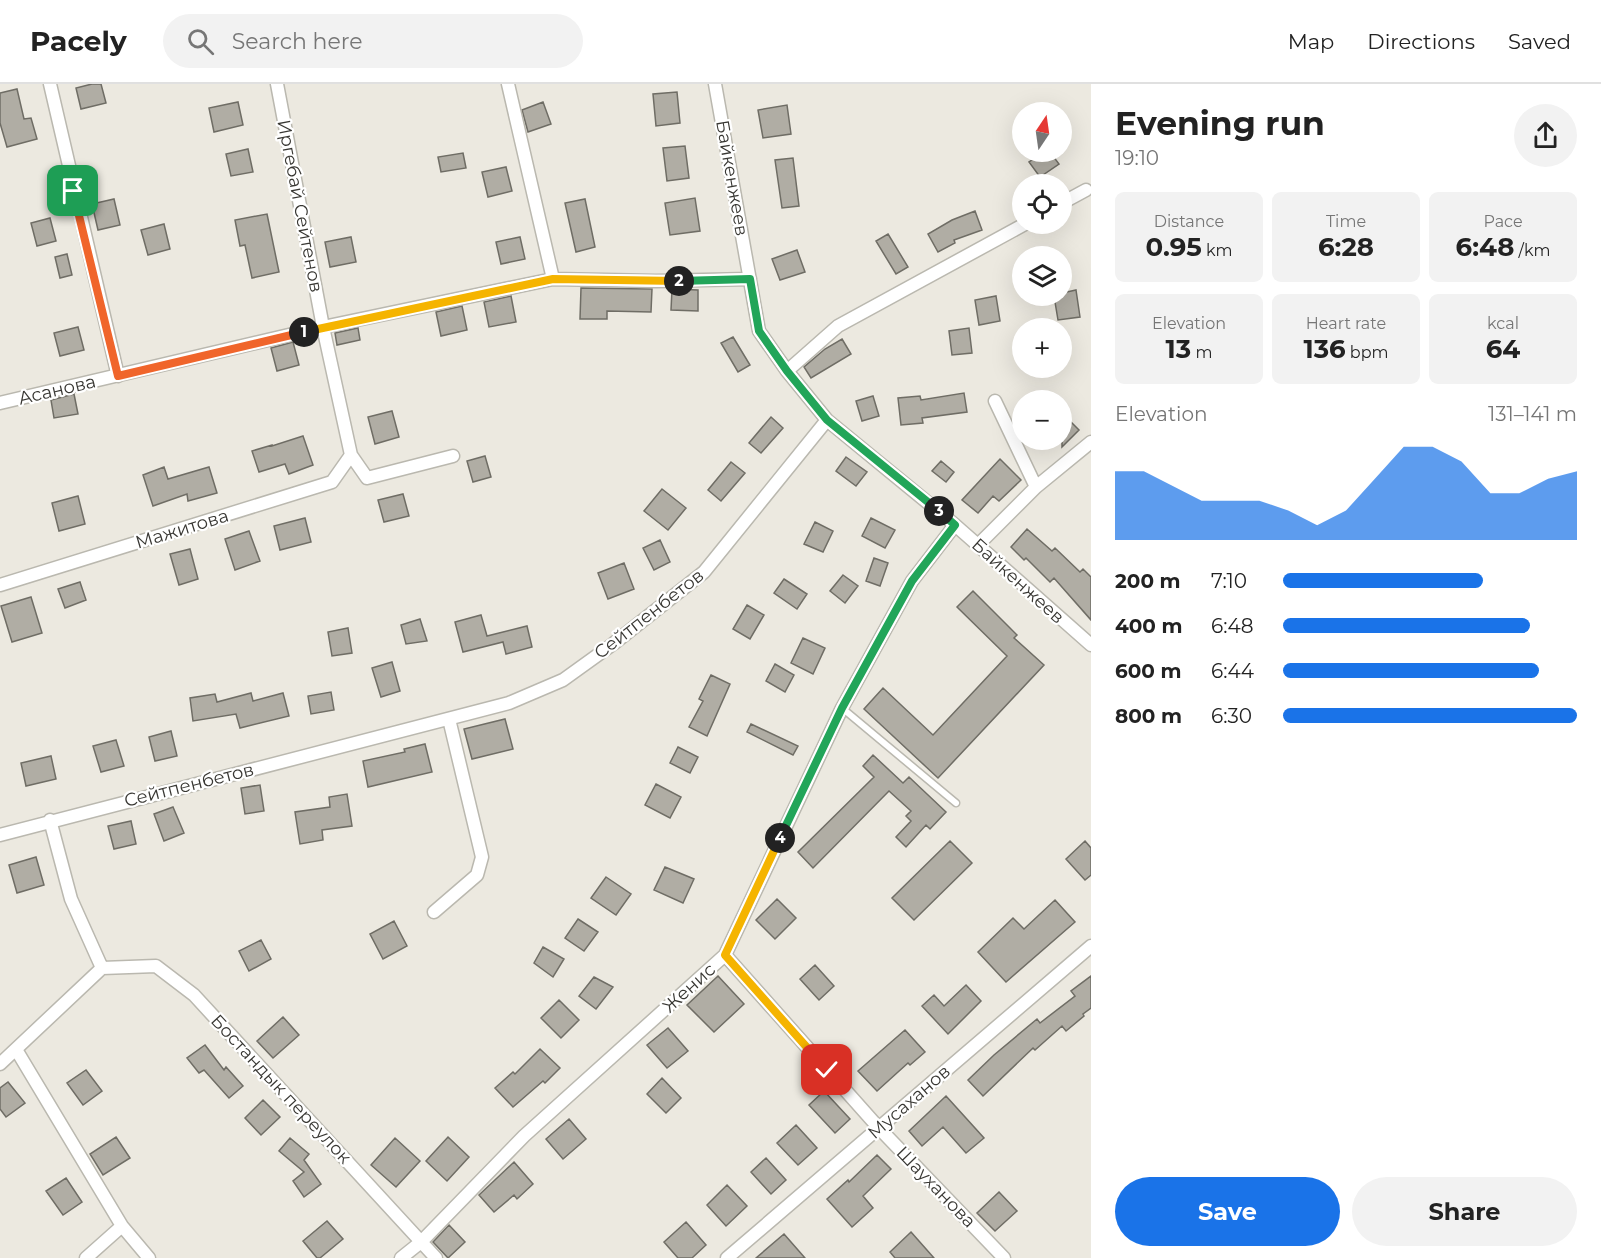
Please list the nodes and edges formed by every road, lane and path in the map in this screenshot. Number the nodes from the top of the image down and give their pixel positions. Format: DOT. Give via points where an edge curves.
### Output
graph roads {
  1 [pos="50,84"];
  2 [pos="277,84"];
  3 [pos="508,84"];
  4 [pos="716,84"];
  5 [pos="1086,190"];
  6 [pos="1072,198"];
  7 [pos="1012,231"];
  8 [pos="553,279"];
  9 [pos="750,279"];
  10 [pos="323,327"];
  11 [pos="787,371"];
  12 [pos="118,376"];
  13 [pos="995,401"];
  14 [pos="0,404"];
  15 [pos="827,420"];
  16 [pos="1091,442"];
  17 [pos="351,455"];
  18 [pos="453,456"];
  19 [pos="1036,487"];
  20 [pos="955,525"];
  21 [pos="978,545"];
  22 [pos="0,585"];
  23 [pos="1091,645"];
  24 [pos="842,708"];
  25 [pos="449,719"];
  26 [pos="956,803"];
  27 [pos="50,820"];
  28 [pos="0,835"];
  29 [pos="434,912"];
  30 [pos="1091,946"];
  31 [pos="725,955"];
  32 [pos="102,968"];
  33 [pos="16,1051"];
  34 [pos="0,1064"];
  35 [pos="878,1127"];
  36 [pos="122,1226"];
  37 [pos="421,1242"];
  38 [pos="86,1258"];
  39 [pos="149,1258"];
  40 [pos="401,1258"];
  41 [pos="436,1258"];
  42 [pos="727,1258"];
  43 [pos="1004,1258"];
  1 -- 12 [label="street"];
  2 -- 10 [label="street, Иргебай Сейтенов"];
  3 -- 8 [label="street"];
  4 -- 9 [label="street, Байкенжеев"];
  5 -- 6 [label="street"];
  7 -- 11 [label="street" via="838,326"];
  8 -- 9 [label="street, Асанова"];
  8 -- 10 [label="street, Асанова"];
  9 -- 11 [label="street, Байкенжеев" via="759,331"];
  10 -- 12 [label="street, Асанова"];
  10 -- 17 [label="street"];
  11 -- 15 [label="street, Байкенжеев"];
  12 -- 14 [label="street, Асанова"];
  13 -- 19 [label="street"];
  15 -- 20 [label="street, Байкенжеев"];
  15 -- 25 [label="street, Сейтпенбетов" via="704,572 677,594 563,680 509,704"];
  16 -- 19 [label="street"];
  17 -- 18 [label="street" via="367,478"];
  17 -- 22 [label="street, Мажитова" via="332,482"];
  19 -- 21 [label="street"];
  20 -- 21 [label="street, Байкенжеев"];
  20 -- 24 [label="street, Женис" via="912,581"];
  21 -- 23 [label="street, Байкенжеев"];
  24 -- 26 [label="lane"];
  24 -- 31 [label="street, Женис"];
  25 -- 27 [label="street, Сейтпенбетов"];
  25 -- 29 [label="street" via="482,857 477,875"];
  27 -- 28 [label="street, Сейтпенбетов"];
  27 -- 32 [label="street" via="71,899"];
  30 -- 35 [label="street, Мусаханов"];
  31 -- 35 [label="street, Шауханова"];
  31 -- 37 [label="street, Женис" via="524,1136"];
  32 -- 33 [label="street"];
  32 -- 37 [label="street, Бостандык переулок" via="156,966 194,995"];
  33 -- 34 [label="street"];
  33 -- 36 [label="street"];
  35 -- 42 [label="street, Мусаханов"];
  35 -- 43 [label="street, Шауханова"];
  36 -- 38 [label="street"];
  36 -- 39 [label="street"];
  37 -- 40 [label="street, Женис"];
  37 -- 41 [label="street, Бостандык переулок"];
}
